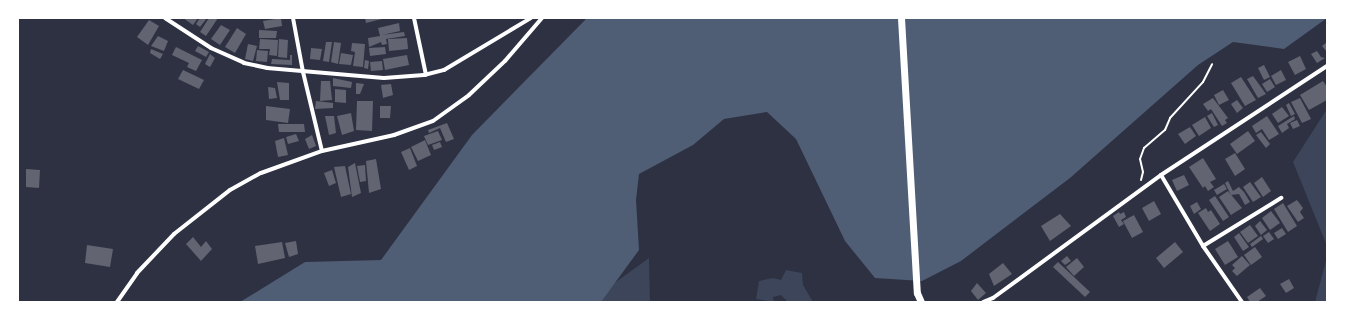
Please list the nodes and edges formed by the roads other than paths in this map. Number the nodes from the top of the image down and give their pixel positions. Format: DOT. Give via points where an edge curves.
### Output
graph roads {
  1 [pos="165,18"];
  2 [pos="293,18"];
  3 [pos="414,18"];
  4 [pos="532,18"];
  5 [pos="542,18"];
  6 [pos="901,18"];
  7 [pos="1327,66"];
  8 [pos="303,72"];
  9 [pos="426,75"];
  10 [pos="322,151"];
  11 [pos="1161,175"];
  12 [pos="1281,198"];
  13 [pos="1203,246"];
  14 [pos="117,302"];
  15 [pos="921,302"];
  16 [pos="983,302"];
  17 [pos="1242,302"];
  1 -- 8 [label="street" via="211,48 244,63"];
  2 -- 8 [label="street"];
  3 -- 9 [label="street"];
  4 -- 9 [label="street" via="444,70"];
  5 -- 10 [label="street" via="500,66 469,95 433,121 394,135"];
  6 -- 15 [label="street" via="917,293"];
  7 -- 11 [label="street"];
  8 -- 9 [label="street" via="384,78"];
  8 -- 10 [label="street"];
  10 -- 14 [label="street" via="261,173 230,190 174,234 137,273"];
  11 -- 13 [label="street"];
  11 -- 16 [label="street" via="993,298"];
  12 -- 13 [label="street"];
  13 -- 17 [label="street"];
}
